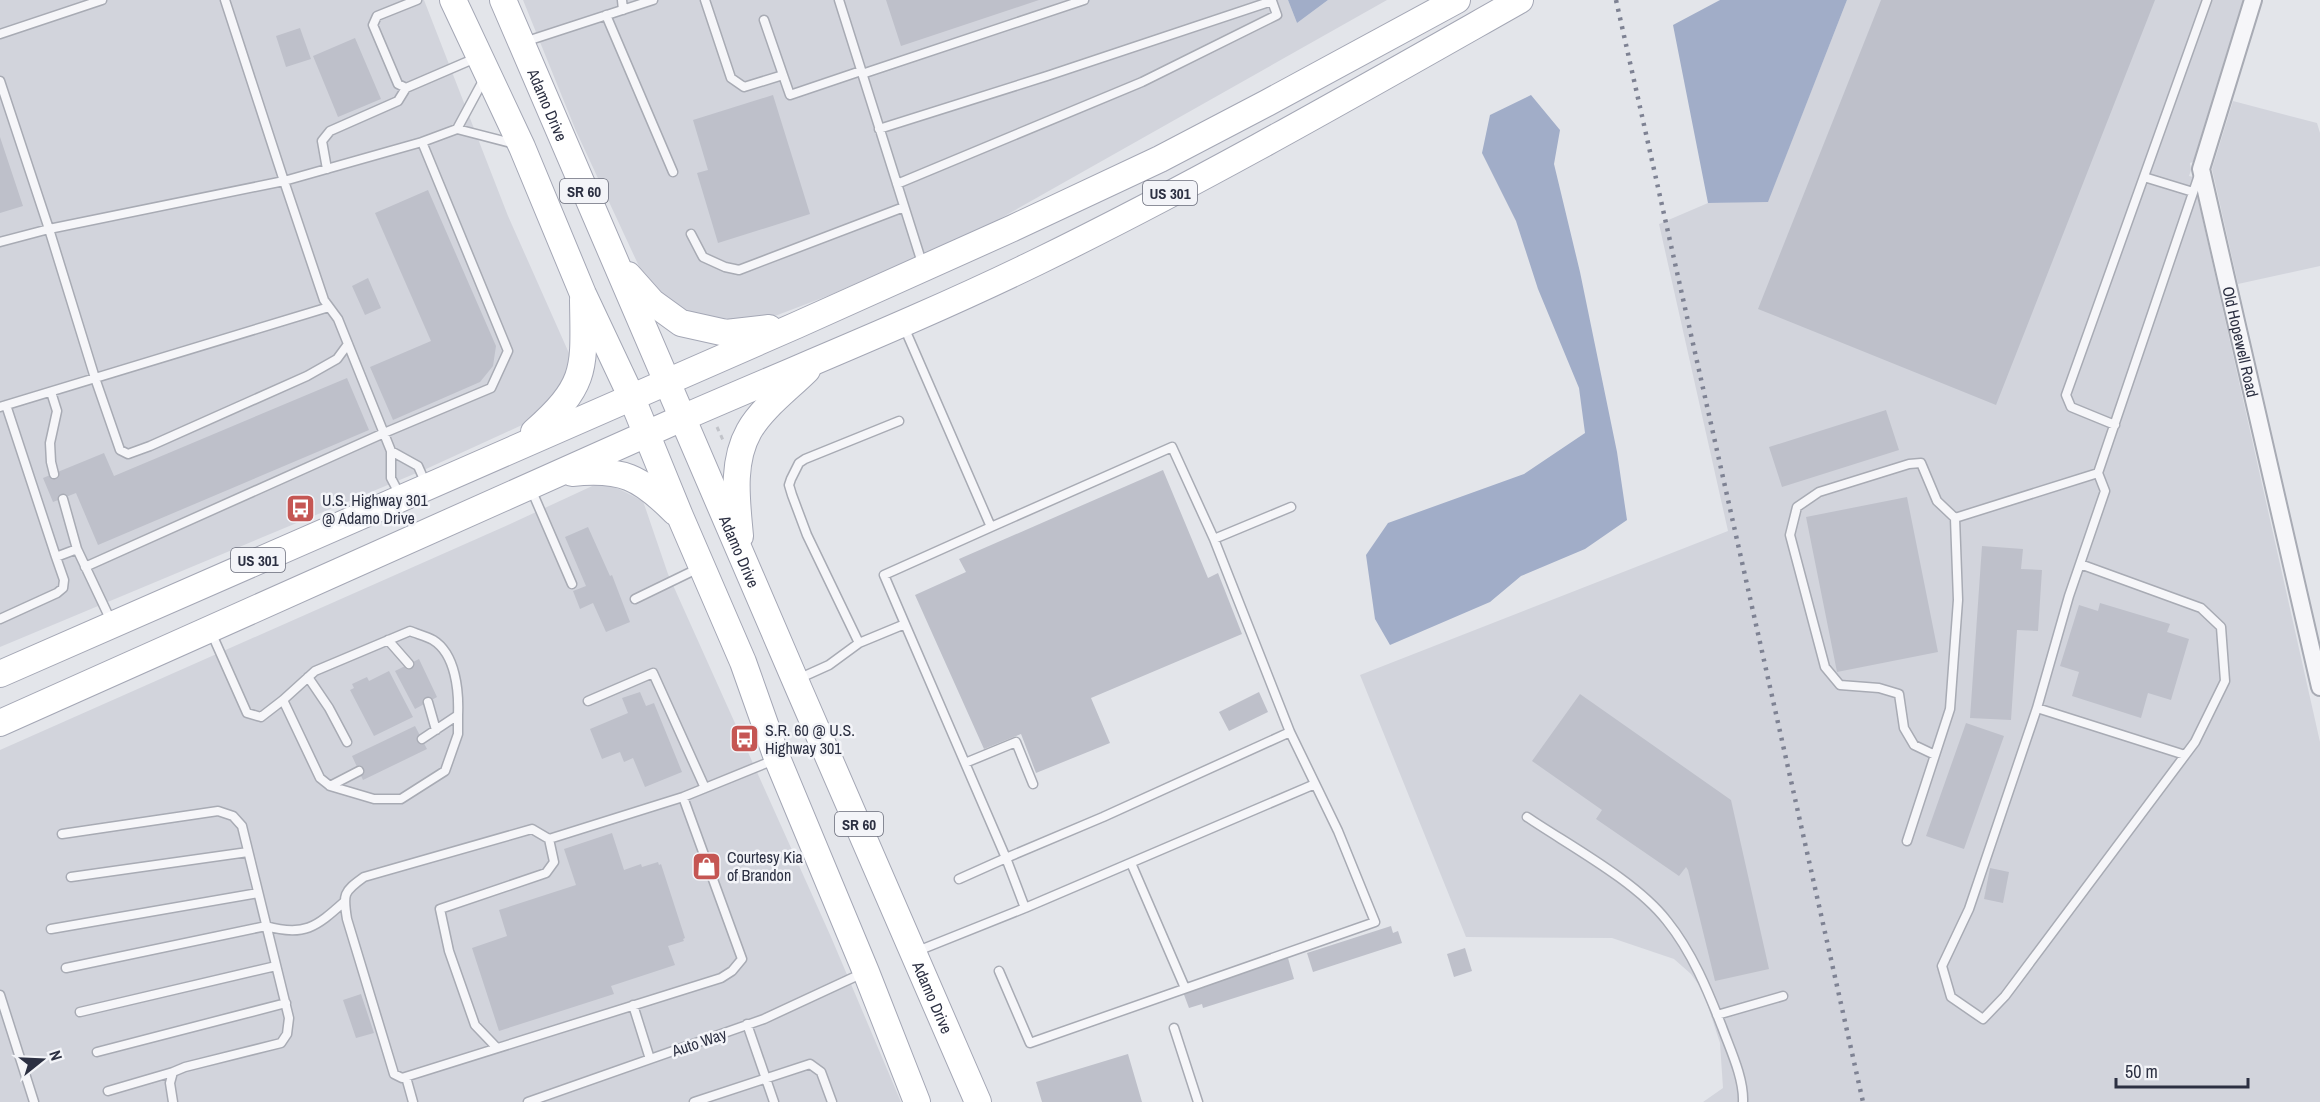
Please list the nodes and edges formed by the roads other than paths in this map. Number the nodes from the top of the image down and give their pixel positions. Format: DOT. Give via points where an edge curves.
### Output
graph roads {
  1 [pos="102,0"];
  2 [pos="225,0"];
  3 [pos="417,0"];
  4 [pos="453,0"];
  5 [pos="503,0"];
  6 [pos="622,0"];
  7 [pos="653,0"];
  8 [pos="705,0"];
  9 [pos="839,0"];
  10 [pos="1084,0"];
  11 [pos="1457,0"];
  12 [pos="2207,0"];
  13 [pos="2253,0"];
  14 [pos="1517,2"];
  15 [pos="623,10"];
  16 [pos="606,15"];
  17 [pos="764,20"];
  18 [pos="0,34"];
  19 [pos="521,43"];
  20 [pos="483,65"];
  21 [pos="862,72"];
  22 [pos="783,75"];
  23 [pos="0,81"];
  24 [pos="406,88"];
  25 [pos="457,129"];
  26 [pos="879,129"];
  27 [pos="422,142"];
  28 [pos="522,147"];
  29 [pos="327,169"];
  30 [pos="2201,169"];
  31 [pos="673,172"];
  32 [pos="2144,177"];
  33 [pos="284,181"];
  34 [pos="897,184"];
  35 [pos="2193,192"];
  36 [pos="904,207"];
  37 [pos="50,229"];
  38 [pos="691,234"];
  39 [pos="0,242"];
  40 [pos="612,257"];
  41 [pos="924,268"];
  42 [pos="583,294"];
  43 [pos="329,307"];
  44 [pos="903,324"];
  45 [pos="797,325"];
  46 [pos="348,344"];
  47 [pos="815,362"];
  48 [pos="94,378"];
  49 [pos="666,381"];
  50 [pos="51,392"];
  51 [pos="632,396"];
  52 [pos="3,406"];
  53 [pos="682,419"];
  54 [pos="899,421"];
  55 [pos="2115,424"];
  56 [pos="384,433"];
  57 [pos="647,435"];
  58 [pos="517,447"];
  59 [pos="391,451"];
  60 [pos="2098,473"];
  61 [pos="54,474"];
  62 [pos="557,474"];
  63 [pos="428,486"];
  64 [pos="530,486"];
  65 [pos="401,497"];
  66 [pos="63,499"];
  67 [pos="1291,507"];
  68 [pos="680,516"];
  69 [pos="1955,518"];
  70 [pos="991,527"];
  71 [pos="1214,539"];
  72 [pos="77,549"];
  73 [pos="56,556"];
  74 [pos="741,558"];
  75 [pos="2080,564"];
  76 [pos="702,566"];
  77 [pos="85,567"];
  78 [pos="572,584"];
  79 [pos="635,599"];
  80 [pos="0,619"];
  81 [pos="905,624"];
  82 [pos="112,625"];
  83 [pos="210,629"];
  84 [pos="388,640"];
  85 [pos="859,643"];
  86 [pos="409,664"];
  87 [pos="0,674"];
  88 [pos="308,677"];
  89 [pos="794,681"];
  90 [pos="2320,687"];
  91 [pos="283,700"];
  92 [pos="588,701"];
  93 [pos="428,702"];
  94 [pos="2037,708"];
  95 [pos="458,716"];
  96 [pos="0,723"];
  97 [pos="436,730"];
  98 [pos="1290,732"];
  99 [pos="422,739"];
  100 [pos="347,742"];
  101 [pos="1935,755"];
  102 [pos="2185,755"];
  103 [pos="777,758"];
  104 [pos="965,763"];
  105 [pos="359,771"];
  106 [pos="1033,784"];
  107 [pos="1315,784"];
  108 [pos="330,786"];
  109 [pos="705,788"];
  110 [pos="683,797"];
  111 [pos="1527,817"];
  112 [pos="62,834"];
  113 [pos="549,839"];
  114 [pos="1907,841"];
  115 [pos="248,852"];
  116 [pos="1006,858"];
  117 [pos="1131,863"];
  118 [pos="71,877"];
  119 [pos="959,879"];
  120 [pos="258,893"];
  121 [pos="344,902"];
  122 [pos="1025,908"];
  123 [pos="267,926"];
  124 [pos="51,929"];
  125 [pos="915,952"];
  126 [pos="276,966"];
  127 [pos="66,968"];
  128 [pos="999,971"];
  129 [pos="866,972"];
  130 [pos="1185,988"];
  131 [pos="0,996"];
  132 [pos="1782,996"];
  133 [pos="286,1003"];
  134 [pos="633,1005"];
  135 [pos="80,1012"];
  136 [pos="1717,1015"];
  137 [pos="747,1024"];
  138 [pos="1174,1028"];
  139 [pos="497,1048"];
  140 [pos="98,1052"];
  141 [pos="650,1059"];
  142 [pos="173,1072"];
  143 [pos="406,1077"];
  144 [pos="766,1078"];
  145 [pos="108,1091"];
  146 [pos="34,1102"];
  147 [pos="173,1102"];
  148 [pos="413,1102"];
  149 [pos="528,1102"];
  150 [pos="694,1102"];
  151 [pos="774,1102"];
  152 [pos="832,1102"];
  153 [pos="917,1102"];
  154 [pos="978,1102"];
  155 [pos="1197,1102"];
  156 [pos="1743,1102"];
  1 -- 18 [label="lane"];
  2 -- 33 [label="lane"];
  3 -- 24 [label="lane" via="377,16 373,25 398,84"];
  4 -- 20 [label="main road, SR 60"];
  5 -- 19 [label="main road, Adamo Drive / SR 60"];
  6 -- 15 [label="lane"];
  7 -- 15 [label="lane"];
  8 -- 22 [label="lane" via="731,78 744,87"];
  9 -- 21 [label="lane"];
  10 -- 21 [label="lane"];
  11 -- 41 [label="main road, US 301" via="1160,159"];
  12 -- 32 [label="lane"];
  13 -- 30 [label="street"];
  14 -- 44 [label="main road, US 301" via="1143,208"];
  15 -- 16 [label="lane"];
  16 -- 19 [label="lane"];
  16 -- 31 [label="lane"];
  17 -- 22 [label="lane"];
  19 -- 40 [label="main road, Adamo Drive / SR 60"];
  20 -- 24 [label="lane"];
  20 -- 25 [label="lane"];
  20 -- 28 [label="main road, SR 60"];
  21 -- 22 [label="lane" via="790,95"];
  21 -- 26 [label="lane"];
  23 -- 37 [label="lane"];
  24 -- 29 [label="lane" via="398,101 330,131 322,141"];
  25 -- 27 [label="lane"];
  25 -- 28 [label="lane"];
  26 -- 34 [label="lane"];
  26 -- 34 [label="lane" via="1272,1 1277,15 1142,82"];
  27 -- 29 [label="lane"];
  27 -- 56 [label="lane" via="508,351 492,388"];
  28 -- 42 [label="main road, SR 60"];
  29 -- 33 [label="lane"];
  30 -- 35 [label="lane"];
  30 -- 90 [label="street, Old Hopewell Road"];
  32 -- 35 [label="lane"];
  32 -- 55 [label="lane" via="2066,395 2071,407"];
  33 -- 37 [label="lane"];
  33 -- 43 [label="lane"];
  34 -- 36 [label="lane"];
  35 -- 55 [label="lane"];
  36 -- 38 [label="lane" via="739,270 703,257"];
  36 -- 41 [label="lane"];
  37 -- 39 [label="lane"];
  37 -- 48 [label="lane"];
  40 -- 45 [label="main road" via="652,302 681,323 726,333"];
  40 -- 49 [label="main road, Adamo Drive / SR 60"];
  41 -- 45 [label="main road, US 301"];
  42 -- 51 [label="main road, SR 60"];
  42 -- 58 [label="main road" via="583,353 576,386"];
  43 -- 46 [label="lane"];
  43 -- 48 [label="lane"];
  44 -- 47 [label="main road, US 301"];
  44 -- 70 [label="lane"];
  45 -- 49 [label="main road, US 301"];
  46 -- 48 [label="lane" via="337,359 307,376 128,454 120,450"];
  46 -- 56 [label="lane"];
  47 -- 53 [label="main road, US 301"];
  47 -- 74 [label="main road" via="762,415 741,450 736,486"];
  48 -- 50 [label="lane"];
  49 -- 51 [label="main road, US 301"];
  49 -- 53 [label="main road, Adamo Drive / SR 60"];
  50 -- 52 [label="lane"];
  50 -- 61 [label="lane" via="57,411 50,443"];
  51 -- 57 [label="main road"];
  51 -- 58 [label="main road, US 301"];
  52 -- 73 [label="lane"];
  53 -- 57 [label="main road, US 301"];
  53 -- 74 [label="main road, Adamo Drive / SR 60"];
  54 -- 85 [label="lane" via="805,459 794,470 789,484 795,508"];
  55 -- 60 [label="lane"];
  56 -- 59 [label="lane"];
  56 -- 77 [label="lane"];
  57 -- 62 [label="main road, US 301"];
  57 -- 68 [label="main road, SR 60"];
  58 -- 63 [label="main road, US 301"];
  59 -- 63 [label="lane" via="418,466"];
  59 -- 65 [label="lane" via="391,478"];
  60 -- 69 [label="lane"];
  60 -- 75 [label="lane" via="2105,491"];
  62 -- 64 [label="main road, US 301"];
  62 -- 68 [label="main road" via="589,471 631,477"];
  63 -- 65 [label="main road, US 301"];
  64 -- 78 [label="lane"];
  64 -- 83 [label="main road, US 301"];
  65 -- 82 [label="main road, US 301"];
  66 -- 72 [label="lane"];
  67 -- 71 [label="lane"];
  68 -- 76 [label="main road, SR 60"];
  69 -- 101 [label="lane" via="1958,600 1950,709"];
  69 -- 101 [label="lane" via="1937,501 1921,463 1909,464 1819,492 1797,507 1790,535 1825,667 1839,685 1899,694 1904,728 1914,746"];
  70 -- 71 [label="lane" via="1172,447"];
  70 -- 81 [label="lane" via="884,575"];
  71 -- 98 [label="lane"];
  72 -- 73 [label="lane"];
  72 -- 77 [label="lane"];
  73 -- 80 [label="lane" via="63,588"];
  74 -- 89 [label="main road, Adamo Drive / SR 60"];
  75 -- 94 [label="lane"];
  75 -- 102 [label="lane" via="2201,608 2221,627 2224,681"];
  76 -- 79 [label="lane"];
  76 -- 103 [label="main road, SR 60" via="743,662"];
  77 -- 82 [label="lane"];
  81 -- 85 [label="lane"];
  81 -- 104 [label="lane"];
  82 -- 87 [label="main road, US 301"];
  83 -- 91 [label="lane" via="247,713 261,717"];
  83 -- 96 [label="main road, US 301"];
  84 -- 86 [label="lane"];
  84 -- 88 [label="lane"];
  84 -- 95 [label="lane" via="410,631 434,641 448,656 459,694"];
  85 -- 89 [label="lane" via="830,666"];
  88 -- 91 [label="lane"];
  88 -- 100 [label="lane"];
  89 -- 125 [label="main road, Adamo Drive / SR 60"];
  91 -- 108 [label="lane" via="320,778"];
  92 -- 109 [label="lane" via="653,673"];
  93 -- 97 [label="lane"];
  94 -- 102 [label="lane"];
  94 -- 102 [label="lane" via="1969,909 1942,966 1951,997 1983,1019"];
  95 -- 97 [label="lane"];
  95 -- 108 [label="lane" via="458,734 445,771 401,799 374,799"];
  97 -- 99 [label="lane"];
  98 -- 107 [label="lane"];
  98 -- 116 [label="lane"];
  101 -- 114 [label="lane"];
  103 -- 109 [label="lane"];
  103 -- 129 [label="main road, SR 60"];
  104 -- 106 [label="lane" via="1016,742"];
  104 -- 116 [label="lane"];
  105 -- 108 [label="lane"];
  107 -- 117 [label="lane"];
  107 -- 130 [label="lane" via="1375,922"];
  109 -- 110 [label="lane"];
  110 -- 113 [label="lane"];
  110 -- 134 [label="lane" via="742,959 721,978"];
  111 -- 136 [label="lane" via="1634,888 1667,920 1690,956"];
  112 -- 115 [label="lane" via="218,810 233,816 242,826"];
  113 -- 121 [label="lane" via="532,828 364,877 349,887"];
  113 -- 139 [label="lane" via="554,862 546,873 440,909 449,951 475,1025"];
  115 -- 118 [label="lane"];
  115 -- 120 [label="lane"];
  116 -- 119 [label="lane"];
  116 -- 122 [label="lane"];
  117 -- 122 [label="lane"];
  117 -- 130 [label="lane"];
  120 -- 123 [label="lane"];
  120 -- 124 [label="lane"];
  121 -- 123 [label="lane" via="320,924 288,932"];
  121 -- 143 [label="lane" via="394,1074"];
  122 -- 125 [label="lane"];
  123 -- 126 [label="lane"];
  123 -- 127 [label="lane"];
  125 -- 154 [label="main road, Adamo Drive / SR 60"];
  126 -- 133 [label="lane"];
  126 -- 135 [label="lane"];
  128 -- 130 [label="lane" via="1030,1043"];
  129 -- 137 [label="lane, Auto Way"];
  129 -- 153 [label="main road, SR 60"];
  131 -- 146 [label="lane"];
  132 -- 136 [label="lane"];
  133 -- 140 [label="lane"];
  133 -- 142 [label="lane" via="287,1034 281,1043"];
  134 -- 139 [label="lane"];
  134 -- 141 [label="lane"];
  136 -- 156 [label="lane" via="1732,1053"];
  137 -- 141 [label="lane, Auto Way"];
  137 -- 144 [label="lane"];
  138 -- 155 [label="lane"];
  139 -- 143 [label="lane"];
  141 -- 149 [label="lane, Auto Way"];
  142 -- 145 [label="lane"];
  142 -- 147 [label="lane"];
  143 -- 148 [label="lane"];
  144 -- 150 [label="lane"];
  144 -- 151 [label="lane"];
  144 -- 152 [label="lane" via="810,1064 820,1072"];
}
